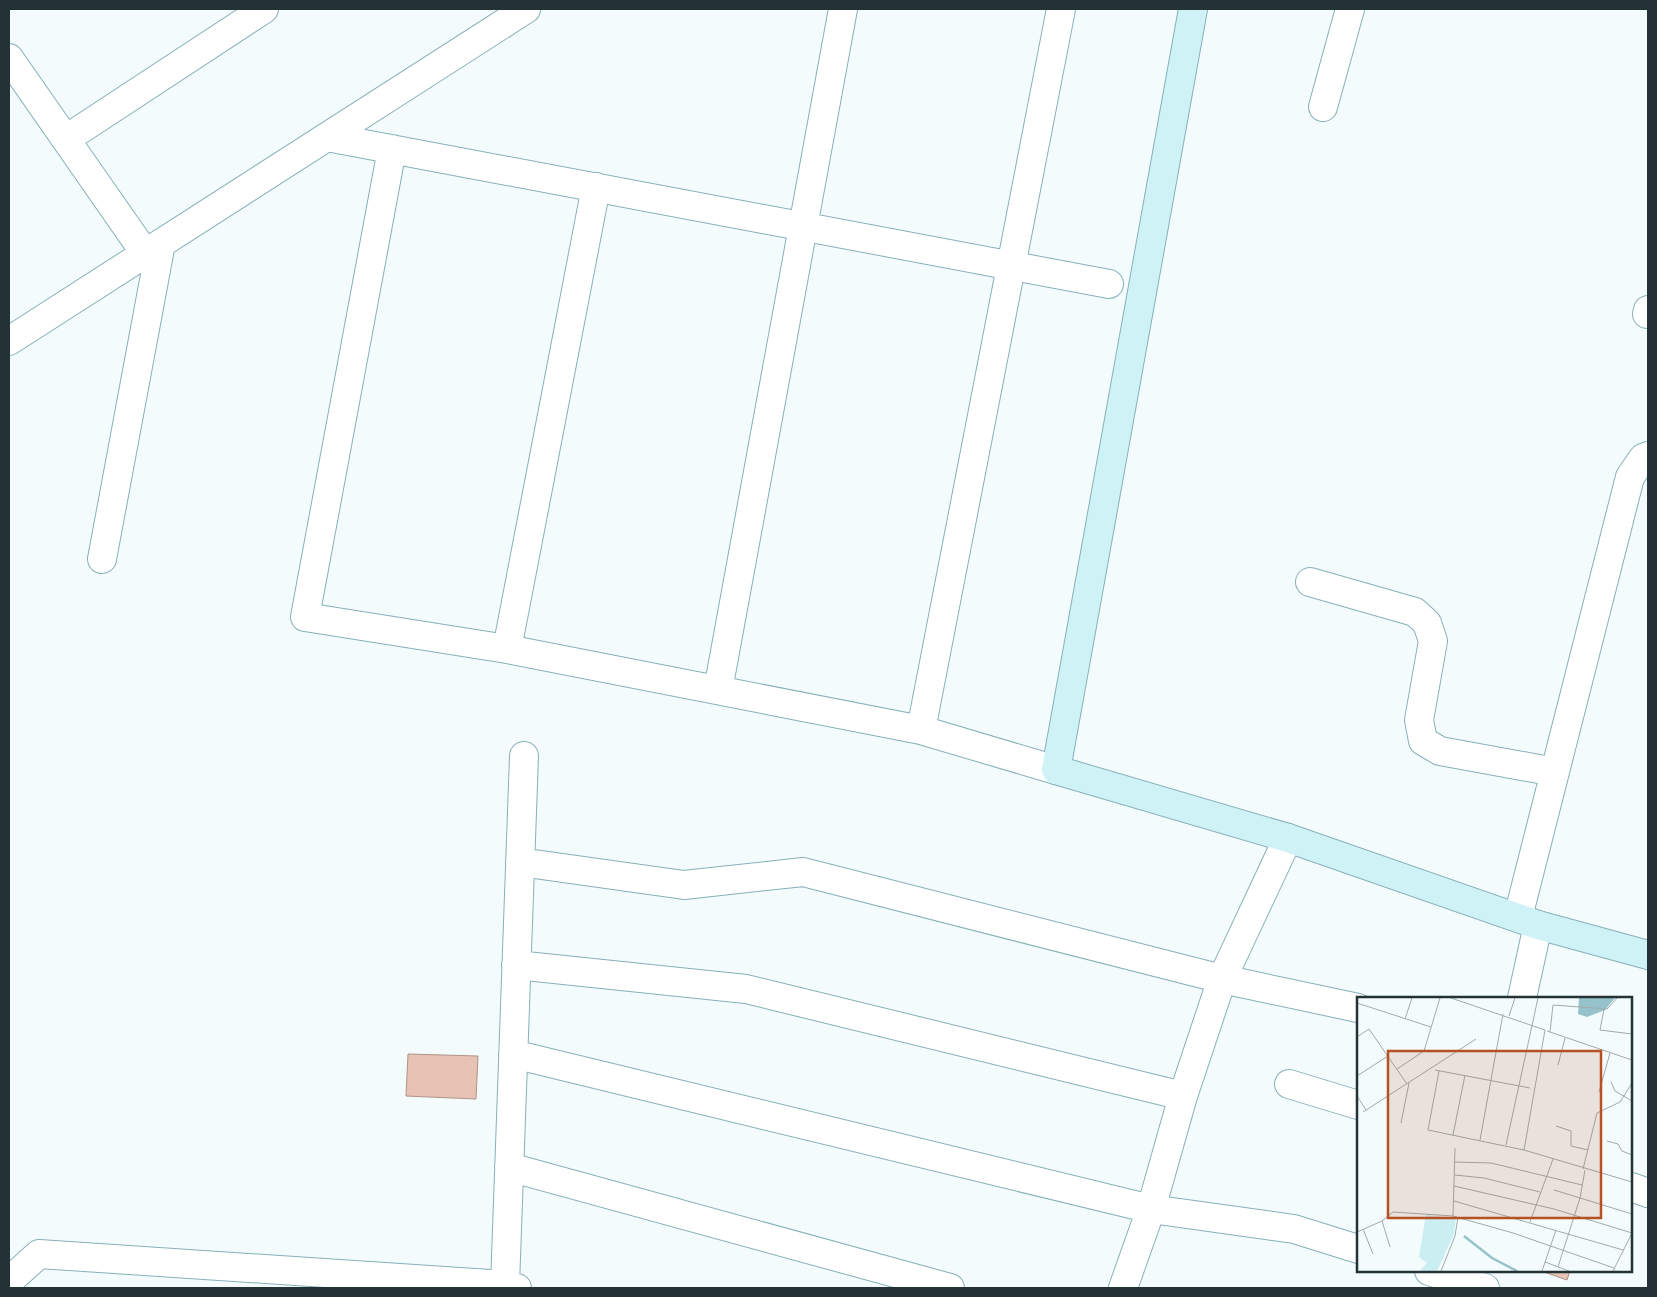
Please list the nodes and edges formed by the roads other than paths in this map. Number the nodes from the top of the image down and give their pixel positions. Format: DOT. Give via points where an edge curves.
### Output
graph roads {
  1 [pos="264,9"];
  2 [pos="526,9"];
  3 [pos="843,9"];
  4 [pos="1061,9"];
  5 [pos="1193,9"];
  6 [pos="1350,9"];
  7 [pos="9,58"];
  8 [pos="1323,107"];
  9 [pos="327,137"];
  10 [pos="66,139"];
  11 [pos="392,149"];
  12 [pos="596,187"];
  13 [pos="803,226"];
  14 [pos="153,248"];
  15 [pos="1010,265"];
  16 [pos="1109,284"];
  17 [pos="9,341"];
  18 [pos="1648,456"];
  19 [pos="102,559"];
  20 [pos="1310,582"];
  21 [pos="507,649"];
  22 [pos="718,690"];
  23 [pos="921,730"];
  24 [pos="524,756"];
  25 [pos="1056,770"];
  26 [pos="1555,772"];
  27 [pos="1288,838"];
  28 [pos="520,862"];
  29 [pos="1528,921"];
  30 [pos="1648,954"];
  31 [pos="516,965"];
  32 [pos="1222,979"];
  33 [pos="1522,997"];
  34 [pos="1357,1008"];
  35 [pos="513,1054"];
  36 [pos="1290,1084"];
  37 [pos="1183,1096"];
  38 [pos="1357,1105"];
  39 [pos="509,1167"];
  40 [pos="1632,1187"];
  41 [pos="1648,1193"];
  42 [pos="1151,1209"];
  43 [pos="1357,1249"];
  44 [pos="1433,1272"];
  45 [pos="1458,1280"];
  46 [pos="9,1281"];
  47 [pos="511,1287"];
  48 [pos="950,1288"];
  49 [pos="1123,1288"];
  50 [pos="1486,1288"];
  1 -- 10 [label="street"];
  2 -- 9 [label="street"];
  3 -- 13 [label="street"];
  4 -- 15 [label="street"];
  5 -- 25 [label="main road"];
  6 -- 8 [label="street"];
  7 -- 10 [label="street"];
  9 -- 11 [label="street"];
  9 -- 14 [label="street"];
  10 -- 14 [label="street"];
  11 -- 12 [label="street"];
  11 -- 21 [label="street" via="305,617"];
  12 -- 13 [label="street"];
  12 -- 21 [label="street"];
  13 -- 15 [label="street"];
  13 -- 22 [label="street"];
  14 -- 17 [label="street"];
  14 -- 19 [label="street"];
  15 -- 16 [label="street"];
  15 -- 23 [label="street"];
  18 -- 26 [label="street" via="1630,477"];
  20 -- 26 [label="street" via="1415,612 1427,623 1433,641 1419,720 1423,741 1440,751"];
  21 -- 22 [label="street"];
  22 -- 23 [label="street"];
  23 -- 25 [label="street"];
  24 -- 28 [label="street"];
  25 -- 27 [label="main road"];
  26 -- 29 [label="street"];
  27 -- 29 [label="main road"];
  27 -- 32 [label="street"];
  28 -- 31 [label="street"];
  28 -- 32 [label="street" via="684,885 803,872"];
  29 -- 30 [label="main road"];
  29 -- 33 [label="street"];
  31 -- 35 [label="street"];
  31 -- 37 [label="street" via="746,989"];
  32 -- 34 [label="street"];
  32 -- 37 [label="street"];
  35 -- 39 [label="street"];
  35 -- 42 [label="street"];
  36 -- 38 [label="street"];
  37 -- 42 [label="street"];
  39 -- 47 [label="street"];
  39 -- 48 [label="street"];
  40 -- 41 [label="street"];
  42 -- 43 [label="street" via="1294,1229"];
  42 -- 49 [label="street"];
  44 -- 45 [label="street"];
  45 -- 50 [label="street"];
  46 -- 47 [label="street" via="40,1254"];
}
